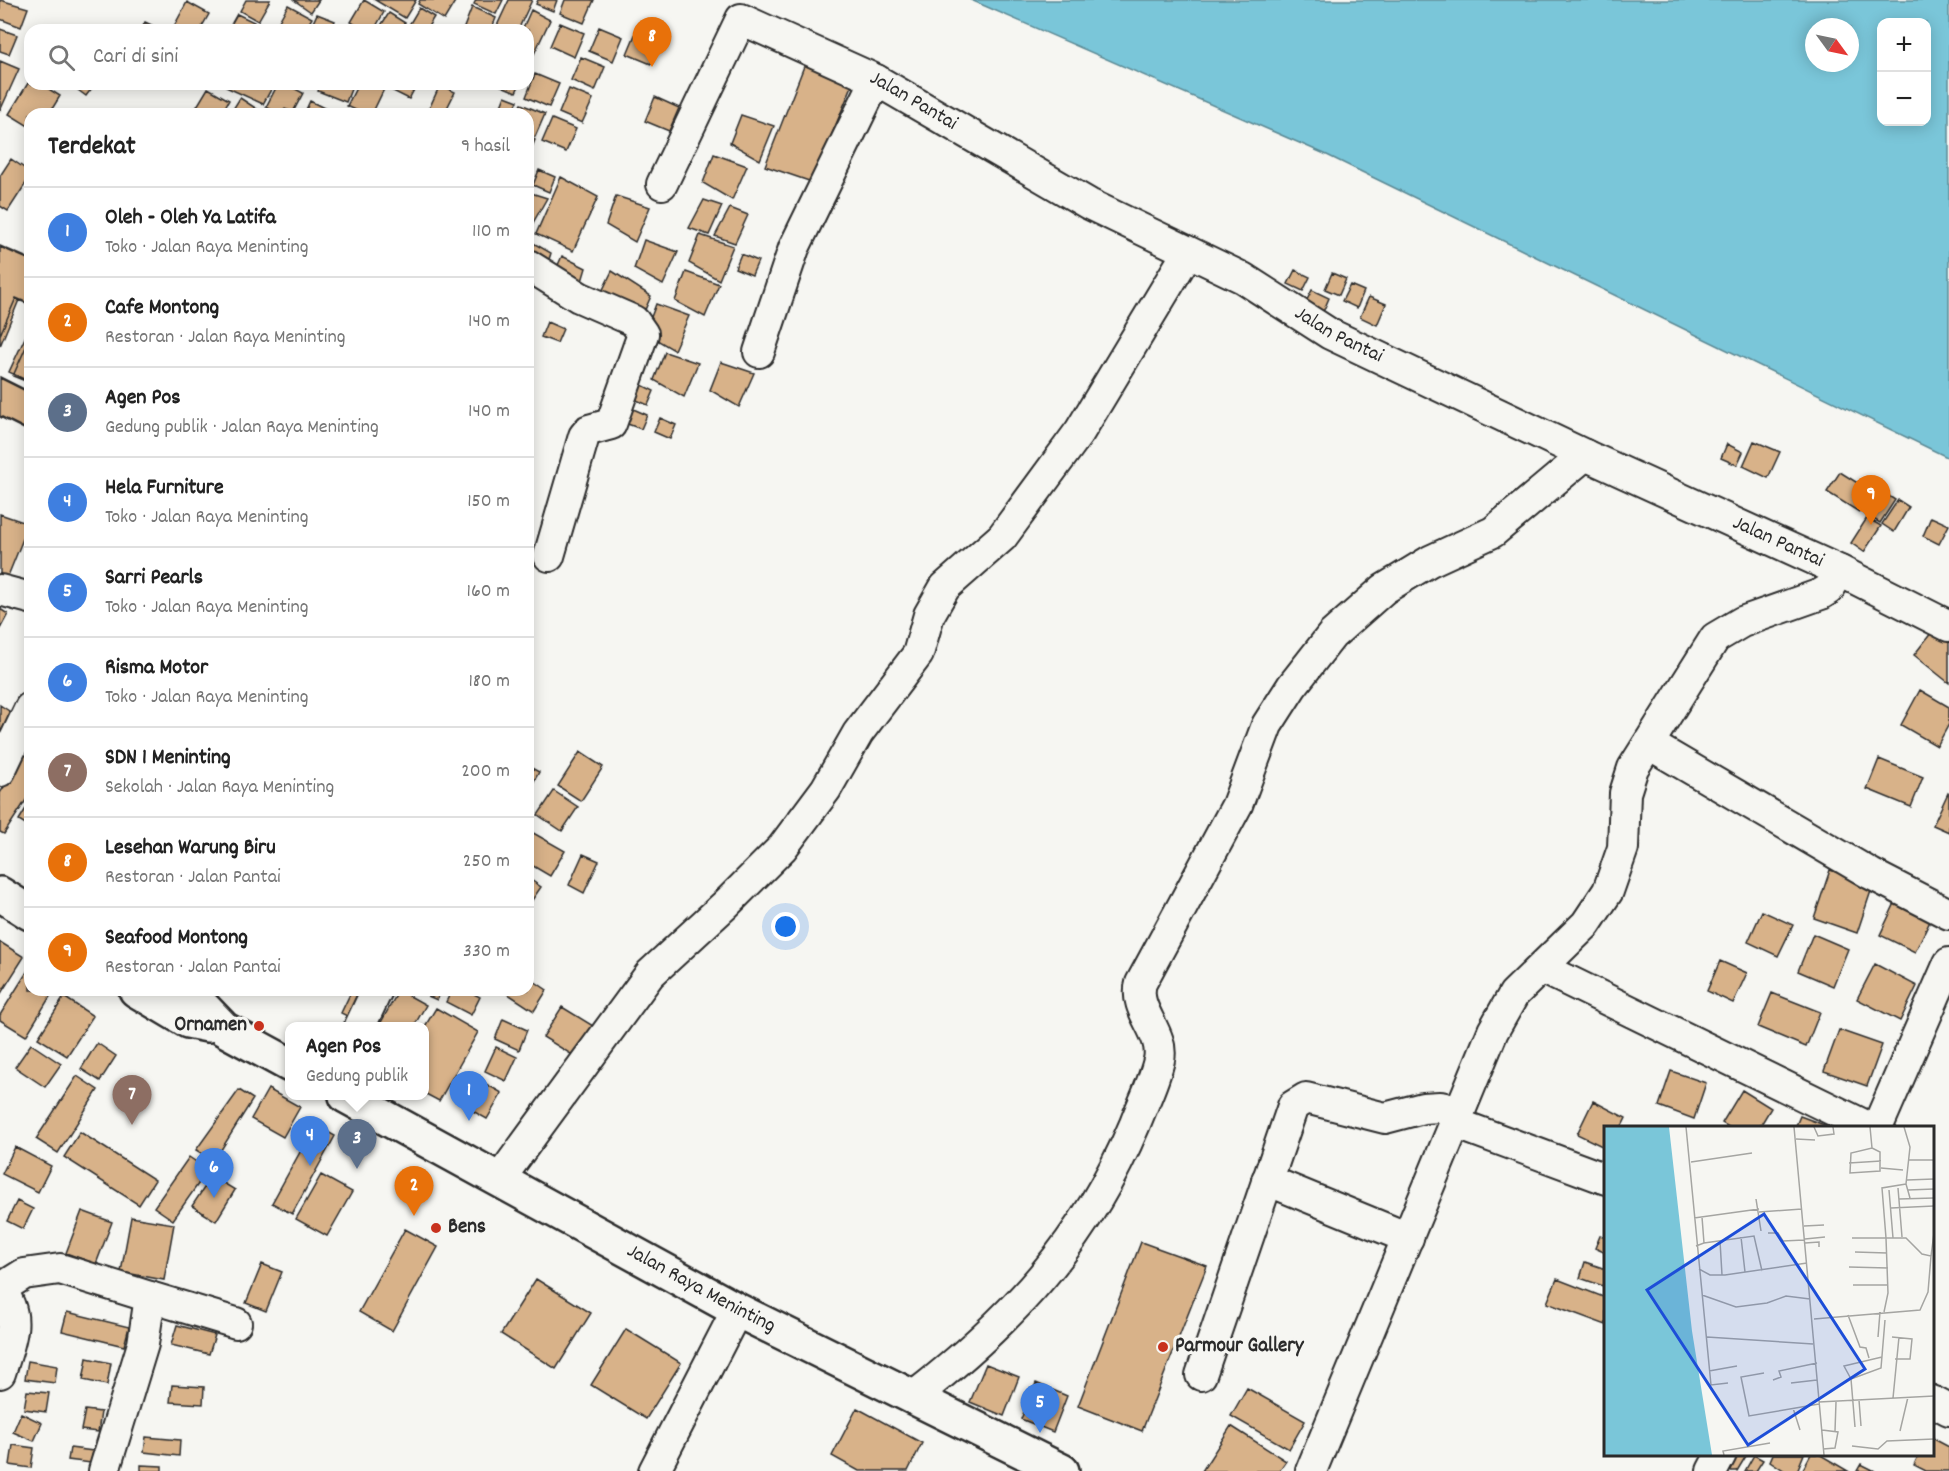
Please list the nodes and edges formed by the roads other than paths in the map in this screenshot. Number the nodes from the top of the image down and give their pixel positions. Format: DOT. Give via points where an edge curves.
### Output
graph roads {
  1 [pos="876,80"];
  2 [pos="662,184"];
  3 [pos="1188,252"];
  4 [pos="534,270"];
  5 [pos="759,352"];
  6 [pos="1585,455"];
  7 [pos="549,556"];
  8 [pos="1840,571"];
  9 [pos="0,590"];
  10 [pos="24,596"];
  11 [pos="1949,626"];
  12 [pos="24,721"];
  13 [pos="1649,744"];
  14 [pos="0,771"];
  15 [pos="0,894"];
  16 [pos="24,909"];
  17 [pos="1949,914"];
  18 [pos="1949,963"];
  19 [pos="1542,968"];
  20 [pos="146,996"];
  21 [pos="189,996"];
  22 [pos="375,996"];
  23 [pos="362,1022"];
  24 [pos="224,1029"];
  25 [pos="285,1062"];
  26 [pos="355,1100"];
  27 [pos="1457,1117"];
  28 [pos="1866,1126"];
  29 [pos="1878,1126"];
  30 [pos="1604,1179"];
  31 [pos="499,1180"];
  32 [pos="1267,1180"];
  33 [pos="1408,1238"];
  34 [pos="0,1289"];
  35 [pos="150,1297"];
  36 [pos="737,1310"];
  37 [pos="236,1323"];
  38 [pos="0,1373"];
  39 [pos="1201,1375"];
  40 [pos="912,1398"];
  41 [pos="1934,1402"];
  42 [pos="1949,1410"];
  43 [pos="1720,1456"];
  44 [pos="104,1471"];
  45 [pos="654,1471"];
  46 [pos="1062,1471"];
  47 [pos="1311,1471"];
  48 [pos="1712,1471"];
  1 -- 2 [label="street, Jalan Pantai" via="741,19"];
  1 -- 3 [label="street, Jalan Pantai" via="1089,204"];
  1 -- 5 [label="street" via="794,248"];
  3 -- 6 [label="street, Jalan Pantai" via="1243,278 1330,334"];
  3 -- 31 [label="street" via="1080,431 1002,537 945,587 929,615 918,654 858,733 826,789 782,848 650,974"];
  4 -- 7 [label="street" via="579,297 634,321 643,334 611,424 589,430 584,436"];
  6 -- 8 [label="street, Jalan Pantai"];
  6 -- 40 [label="street" via="1493,532 1430,561 1384,589 1332,635 1292,686 1267,724 1237,805 1141,983 1140,1003 1158,1041 1160,1057 1127,1143 1104,1189 1060,1256 1016,1306 970,1353"];
  8 -- 11 [label="street, Jalan Pantai"];
  8 -- 13 [label="street" via="1821,594 1742,622 1715,638"];
  9 -- 10 [label="street"];
  12 -- 14 [label="street"];
  13 -- 17 [label="street" via="1871,874"];
  13 -- 19 [label="street" via="1628,780 1623,848 1608,891 1586,924"];
  15 -- 16 [label="highway"];
  18 -- 29 [label="street"];
  19 -- 27 [label="street" via="1514,994 1493,1031"];
  19 -- 28 [label="street"];
  20 -- 24 [label="highway" via="189,1021"];
  21 -- 24 [label="highway"];
  22 -- 23 [label="street"];
  24 -- 25 [label="highway"];
  26 -- 31 [label="highway, Jalan Raya Meninting"];
  27 -- 30 [label="street"];
  27 -- 32 [label="street" via="1440,1107 1385,1118 1306,1098 1293,1106"];
  27 -- 33 [label="street"];
  31 -- 36 [label="highway, Jalan Raya Meninting"];
  32 -- 33 [label="street"];
  32 -- 39 [label="street"];
  33 -- 47 [label="street"];
  34 -- 35 [label="street" via="24,1274 60,1269"];
  34 -- 38 [label="street" via="11,1308 14,1325"];
  35 -- 37 [label="street"];
  35 -- 44 [label="street" via="143,1344"];
  36 -- 40 [label="highway, Jalan Raya Meninting"];
  36 -- 45 [label="street"];
  40 -- 46 [label="highway, Jalan Raya Meninting"];
  41 -- 42 [label="street"];
  43 -- 48 [label="street"];
}
